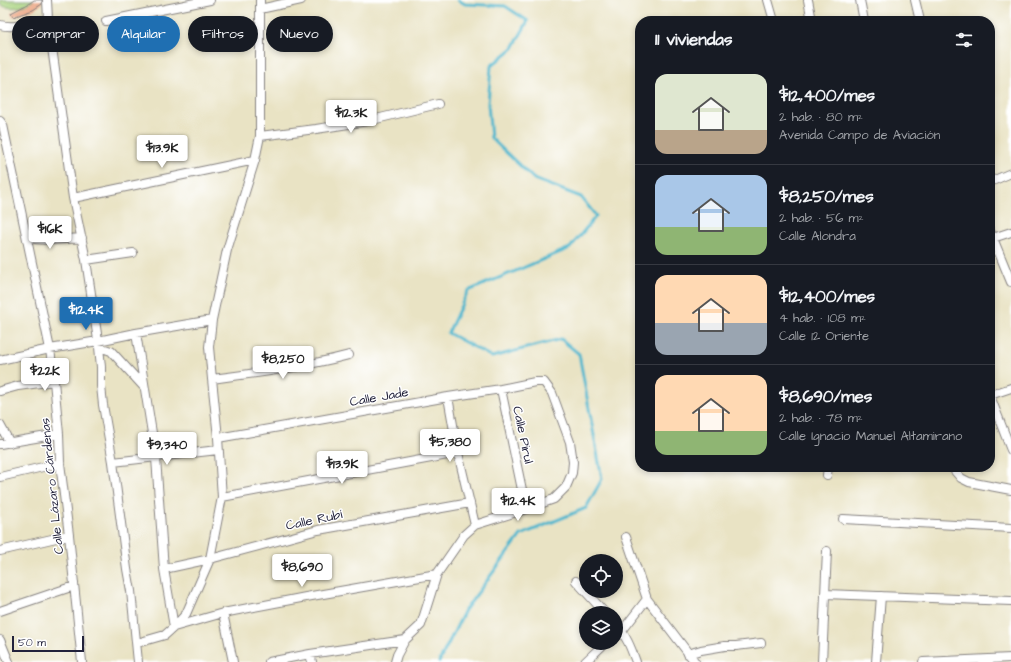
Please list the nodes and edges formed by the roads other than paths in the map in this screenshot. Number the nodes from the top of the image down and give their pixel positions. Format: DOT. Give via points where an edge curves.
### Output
graph roads {
  1 [pos="47,0"];
  2 [pos="210,0"];
  3 [pos="260,0"];
  4 [pos="301,0"];
  5 [pos="768,0"];
  6 [pos="808,0"];
  7 [pos="860,0"];
  8 [pos="915,0"];
  9 [pos="260,9"];
  10 [pos="48,16"];
  11 [pos="773,16"];
  12 [pos="811,16"];
  13 [pos="863,16"];
  14 [pos="919,16"];
  15 [pos="106,21"];
  16 [pos="0,25"];
  17 [pos="12,27"];
  18 [pos="53,52"];
  19 [pos="438,104"];
  20 [pos="0,121"];
  21 [pos="260,136"];
  22 [pos="255,160"];
  23 [pos="1011,173"];
  24 [pos="995,180"];
  25 [pos="73,198"];
  26 [pos="26,232"];
  27 [pos="1011,232"];
  28 [pos="995,234"];
  29 [pos="82,238"];
  30 [pos="995,242"];
  31 [pos="133,254"];
  32 [pos="86,260"];
  33 [pos="1011,282"];
  34 [pos="212,320"];
  35 [pos="136,333"];
  36 [pos="98,344"];
  37 [pos="50,348"];
  38 [pos="349,355"];
  39 [pos="0,360"];
  40 [pos="212,379"];
  41 [pos="54,381"];
  42 [pos="144,387"];
  43 [pos="1011,388"];
  44 [pos="501,389"];
  45 [pos="0,391"];
  46 [pos="995,393"];
  47 [pos="448,397"];
  48 [pos="995,408"];
  49 [pos="0,425"];
  50 [pos="59,434"];
  51 [pos="218,438"];
  52 [pos="10,443"];
  53 [pos="0,444"];
  54 [pos="218,450"];
  55 [pos="1011,450"];
  56 [pos="458,453"];
  57 [pos="156,458"];
  58 [pos="113,462"];
  59 [pos="60,463"];
  60 [pos="956,472"];
  61 [pos="0,477"];
  62 [pos="1011,490"];
  63 [pos="222,497"];
  64 [pos="470,503"];
  65 [pos="526,509"];
  66 [pos="843,519"];
  67 [pos="475,525"];
  68 [pos="1011,528"];
  69 [pos="69,535"];
  70 [pos="626,537"];
  71 [pos="0,551"];
  72 [pos="827,551"];
  73 [pos="210,559"];
  74 [pos="164,568"];
  75 [pos="437,574"];
  76 [pos="576,581"];
  77 [pos="74,586"];
  78 [pos="825,594"];
  79 [pos="881,596"];
  80 [pos="647,599"];
  81 [pos="1011,601"];
  82 [pos="599,606"];
  83 [pos="0,611"];
  84 [pos="222,613"];
  85 [pos="623,625"];
  86 [pos="174,628"];
  87 [pos="623,636"];
  88 [pos="0,640"];
  89 [pos="405,640"];
  90 [pos="137,643"];
  91 [pos="761,643"];
  92 [pos="598,650"];
  93 [pos="688,654"];
  94 [pos="311,658"];
  95 [pos="1011,658"];
  96 [pos="9,662"];
  97 [pos="82,662"];
  98 [pos="138,662"];
  99 [pos="233,662"];
  100 [pos="269,662"];
  101 [pos="395,662"];
  102 [pos="585,662"];
  103 [pos="636,662"];
  104 [pos="694,662"];
  105 [pos="822,662"];
  106 [pos="876,662"];
  107 [pos="923,662"];
  1 -- 10 [label="street"];
  2 -- 15 [label="street"];
  3 -- 9 [label="street"];
  4 -- 9 [label="street"];
  5 -- 11 [label="street"];
  6 -- 12 [label="street"];
  7 -- 13 [label="street"];
  8 -- 14 [label="street"];
  9 -- 21 [label="street"];
  16 -- 17 [label="street"];
  18 -- 25 [label="street"];
  19 -- 21 [label="street" via="368,121"];
  20 -- 26 [label="street, Calle Lázaro Cárdenas" via="3,125"];
  21 -- 22 [label="street"];
  22 -- 25 [label="street"];
  22 -- 34 [label="street" via="227,250"];
  23 -- 24 [label="street"];
  25 -- 29 [label="street"];
  26 -- 29 [label="street" via="35,239"];
  26 -- 37 [label="street, Calle Lázaro Cárdenas"];
  27 -- 28 [label="street"];
  29 -- 32 [label="street"];
  30 -- 33 [label="street"];
  31 -- 32 [label="street"];
  32 -- 36 [label="street"];
  34 -- 35 [label="street"];
  34 -- 40 [label="street" via="209,347"];
  35 -- 36 [label="street"];
  35 -- 42 [label="street"];
  36 -- 37 [label="street"];
  36 -- 42 [label="street" via="111,352"];
  36 -- 58 [label="street" via="103,405"];
  37 -- 39 [label="street"];
  37 -- 41 [label="street, Calle Lázaro Cárdenas"];
  38 -- 40 [label="street" via="272,372"];
  40 -- 51 [label="street"];
  41 -- 45 [label="street"];
  41 -- 50 [label="street, Calle Lázaro Cárdenas"];
  42 -- 57 [label="street"];
  43 -- 46 [label="street"];
  44 -- 47 [label="street, Calle Jade"];
  44 -- 65 [label="street, Calle Pirul"];
  44 -- 65 [label="street, Calle Jade" via="544,382 552,393 570,442 573,462 572,473 566,487 554,499"];
  47 -- 51 [label="street, Calle Jade"];
  47 -- 56 [label="street"];
  48 -- 55 [label="street"];
  49 -- 52 [label="street"];
  50 -- 52 [label="street"];
  50 -- 59 [label="street, Calle Lázaro Cárdenas"];
  51 -- 54 [label="street"];
  52 -- 53 [label="street"];
  54 -- 57 [label="street"];
  54 -- 63 [label="street"];
  56 -- 63 [label="street"];
  56 -- 64 [label="street"];
  57 -- 58 [label="street"];
  57 -- 74 [label="street"];
  58 -- 90 [label="street"];
  59 -- 61 [label="street"];
  59 -- 69 [label="street, Calle Lázaro Cárdenas"];
  60 -- 62 [label="street" via="969,482"];
  63 -- 73 [label="street"];
  64 -- 67 [label="street"];
  64 -- 73 [label="street, Calle Rubí" via="318,530"];
  65 -- 67 [label="street"];
  66 -- 68 [label="street"];
  67 -- 75 [label="street" via="464,534"];
  69 -- 71 [label="street"];
  69 -- 77 [label="street, Calle Lázaro Cárdenas"];
  70 -- 80 [label="street"];
  72 -- 78 [label="street"];
  73 -- 74 [label="street, Calle Rubí"];
  73 -- 86 [label="street" via="186,614"];
  74 -- 86 [label="street"];
  75 -- 84 [label="street"];
  75 -- 89 [label="street" via="421,625"];
  76 -- 82 [label="street"];
  77 -- 83 [label="street"];
  77 -- 97 [label="street, Calle Lázaro Cárdenas"];
  78 -- 79 [label="street"];
  78 -- 105 [label="street"];
  79 -- 81 [label="street"];
  79 -- 106 [label="street"];
  80 -- 85 [label="street"];
  80 -- 93 [label="street"];
  84 -- 86 [label="street"];
  84 -- 99 [label="street"];
  86 -- 90 [label="street" via="165,635"];
  87 -- 103 [label="street"];
  88 -- 96 [label="street"];
  89 -- 94 [label="street"];
  89 -- 101 [label="street"];
  90 -- 98 [label="street"];
  91 -- 93 [label="street" via="725,646"];
  92 -- 102 [label="street"];
  93 -- 104 [label="street"];
  94 -- 100 [label="street"];
  95 -- 107 [label="street"];
}
